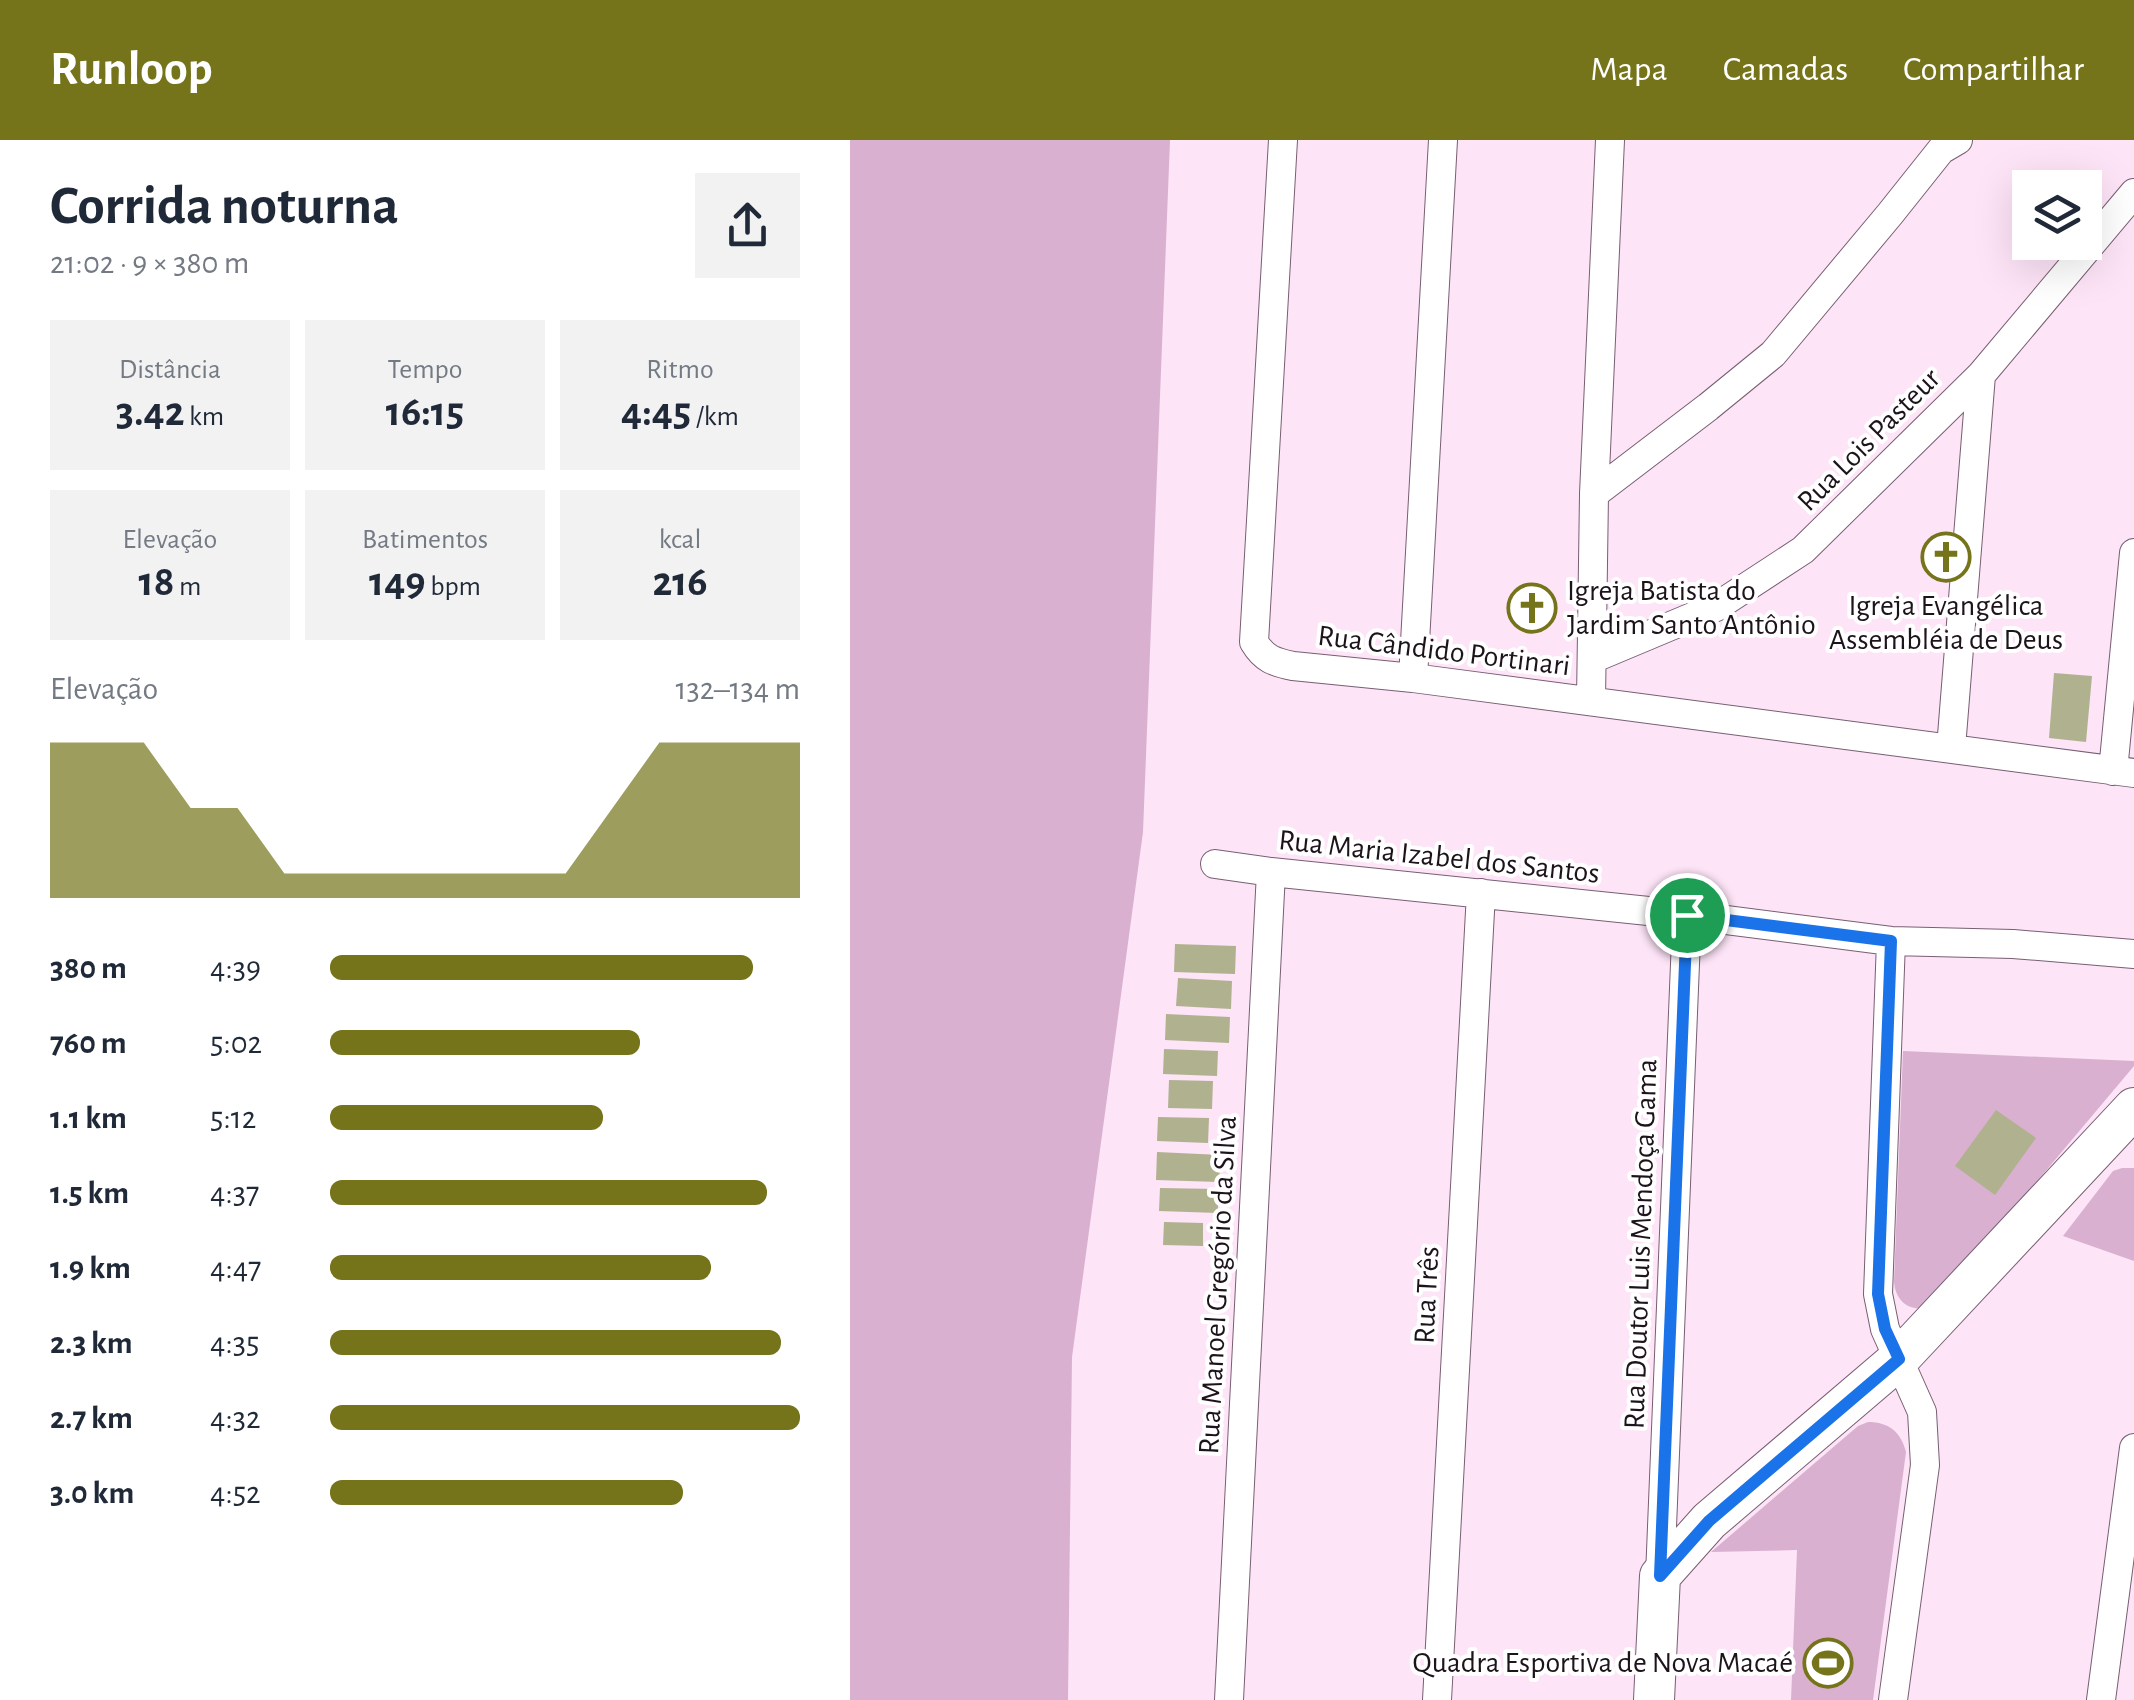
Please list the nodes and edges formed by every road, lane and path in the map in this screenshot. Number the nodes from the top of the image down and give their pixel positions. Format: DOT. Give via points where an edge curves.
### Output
graph roads {
  1 [pos="1283,140"];
  2 [pos="1444,140"];
  3 [pos="1610,140"];
  4 [pos="1958,140"];
  5 [pos="2134,193"];
  6 [pos="1981,375"];
  7 [pos="1594,494"];
  8 [pos="2134,552"];
  9 [pos="1592,659"];
  10 [pos="1413,678"];
  11 [pos="1591,701"];
  12 [pos="1952,748"];
  13 [pos="2124,772"];
  14 [pos="1215,864"];
  15 [pos="1271,872"];
  16 [pos="1481,893"];
  17 [pos="1687,915"];
  18 [pos="1891,941"];
  19 [pos="2134,954"];
  20 [pos="2134,1108"];
  21 [pos="1899,1359"];
  22 [pos="2134,1448"];
  23 [pos="1660,1576"];
  24 [pos="1229,1700"];
  25 [pos="1437,1700"];
  26 [pos="1654,1700"];
  27 [pos="1893,1700"];
  28 [pos="2100,1700"];
  1 -- 10 [label="street, Rua Cândido Portinari" via="1254,642 1274,662"];
  2 -- 10 [label="street"];
  3 -- 7 [label="street"];
  4 -- 7 [label="street" via="1941,150 1773,354"];
  5 -- 6 [label="street, Rua Lois Pasteur"];
  6 -- 9 [label="street, Rua Lois Pasteur" via="1803,550 1716,607"];
  6 -- 12 [label="street"];
  7 -- 9 [label="street"];
  8 -- 13 [label="street"];
  9 -- 11 [label="street"];
  10 -- 11 [label="street, Rua Cândido Portinari"];
  11 -- 12 [label="street, Rua Cândido Portinari"];
  12 -- 13 [label="street, Rua Cândido Portinari"];
  14 -- 15 [label="street, Rua Maria Izabel dos Santos"];
  15 -- 16 [label="street, Rua Maria Izabel dos Santos"];
  15 -- 24 [label="street, Rua Manoel Gregório da Silva"];
  16 -- 17 [label="street, Rua Maria Izabel dos Santos"];
  16 -- 25 [label="street, Rua Três"];
  17 -- 18 [label="street, Rua Maria Izabel dos Santos"];
  17 -- 23 [label="street, Rua Doutor Luis Mendoça Gama"];
  18 -- 19 [label="street, Rua Maria Izabel dos Santos"];
  18 -- 21 [label="street" via="1878,1294"];
  20 -- 21 [label="street"];
  21 -- 23 [label="street" via="1709,1521"];
  21 -- 27 [label="street" via="1922,1412 1926,1465"];
  22 -- 28 [label="street"];
  23 -- 26 [label="street"];
}
